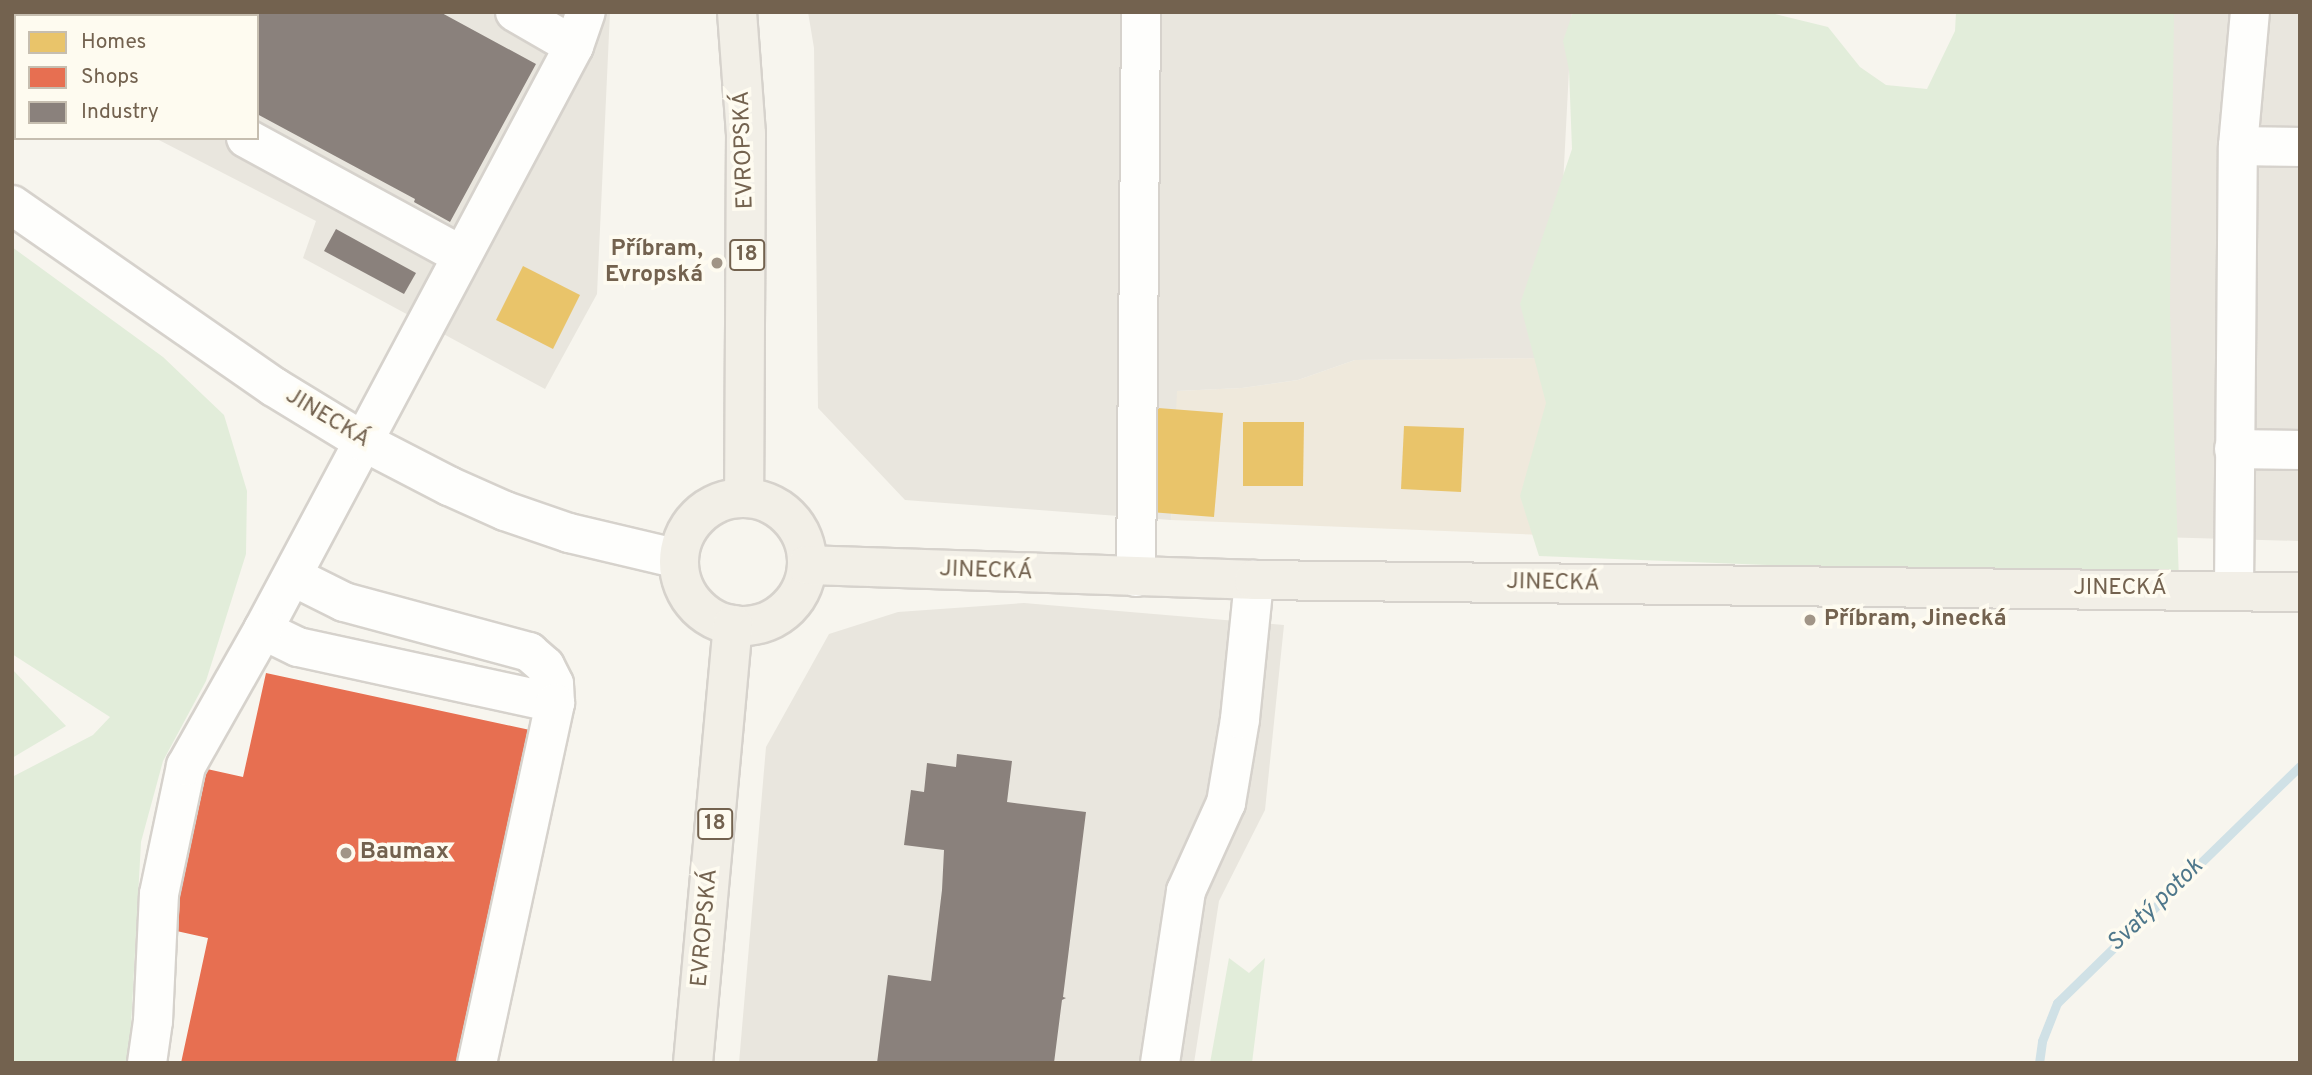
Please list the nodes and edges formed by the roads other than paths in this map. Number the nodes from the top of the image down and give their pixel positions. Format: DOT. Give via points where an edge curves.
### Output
graph roads {
  1 [pos="515,12"];
  2 [pos="737,12"];
  3 [pos="1140,12"];
  4 [pos="2250,12"];
  5 [pos="580,29"];
  6 [pos="250,140"];
  7 [pos="2238,146"];
  8 [pos="2300,146"];
  9 [pos="12,205"];
  10 [pos="461,255"];
  11 [pos="364,442"];
  12 [pos="2234,449"];
  13 [pos="2300,450"];
  14 [pos="744,497"];
  15 [pos="679,559"];
  16 [pos="807,565"];
  17 [pos="294,577"];
  18 [pos="1136,577"];
  19 [pos="1254,580"];
  20 [pos="2234,589"];
  21 [pos="2300,592"];
  22 [pos="733,625"];
  23 [pos="263,630"];
  24 [pos="555,703"];
  25 [pos="147,1063"];
  26 [pos="477,1063"];
  27 [pos="693,1063"];
  28 [pos="1160,1063"];
  1 -- 5 [label="street"];
  2 -- 14 [label="main road, EVROPSKÁ / 18" via="746,134"];
  3 -- 18 [label="street"];
  4 -- 7 [label="street"];
  5 -- 10 [label="street"];
  6 -- 10 [label="street"];
  7 -- 8 [label="street"];
  7 -- 12 [label="street"];
  9 -- 11 [label="street, JINECKÁ" via="274,387"];
  10 -- 11 [label="street"];
  11 -- 15 [label="street, JINECKÁ" via="506,511 569,533"];
  11 -- 17 [label="street"];
  12 -- 13 [label="street"];
  12 -- 20 [label="street"];
  14 -- 15 [label="main road" via="716,503 694,520"];
  14 -- 16 [label="main road" via="759,499 785,513 802,537"];
  15 -- 22 [label="main road" via="685,589 693,602 718,621"];
  16 -- 18 [label="main road, JINECKÁ"];
  16 -- 22 [label="main road" via="798,594 782,611 763,623"];
  17 -- 23 [label="street"];
  17 -- 24 [label="street" via="344,601 528,652 551,676"];
  18 -- 19 [label="main road, JINECKÁ"];
  19 -- 20 [label="main road, JINECKÁ"];
  19 -- 28 [label="street" via="1241,719 1226,803 1186,891"];
  20 -- 21 [label="main road, JINECKÁ"];
  22 -- 27 [label="main road, EVROPSKÁ / 18"];
  23 -- 24 [label="street" via="298,647"];
  23 -- 25 [label="street" via="186,766 159,894"];
  24 -- 26 [label="street"];
}
